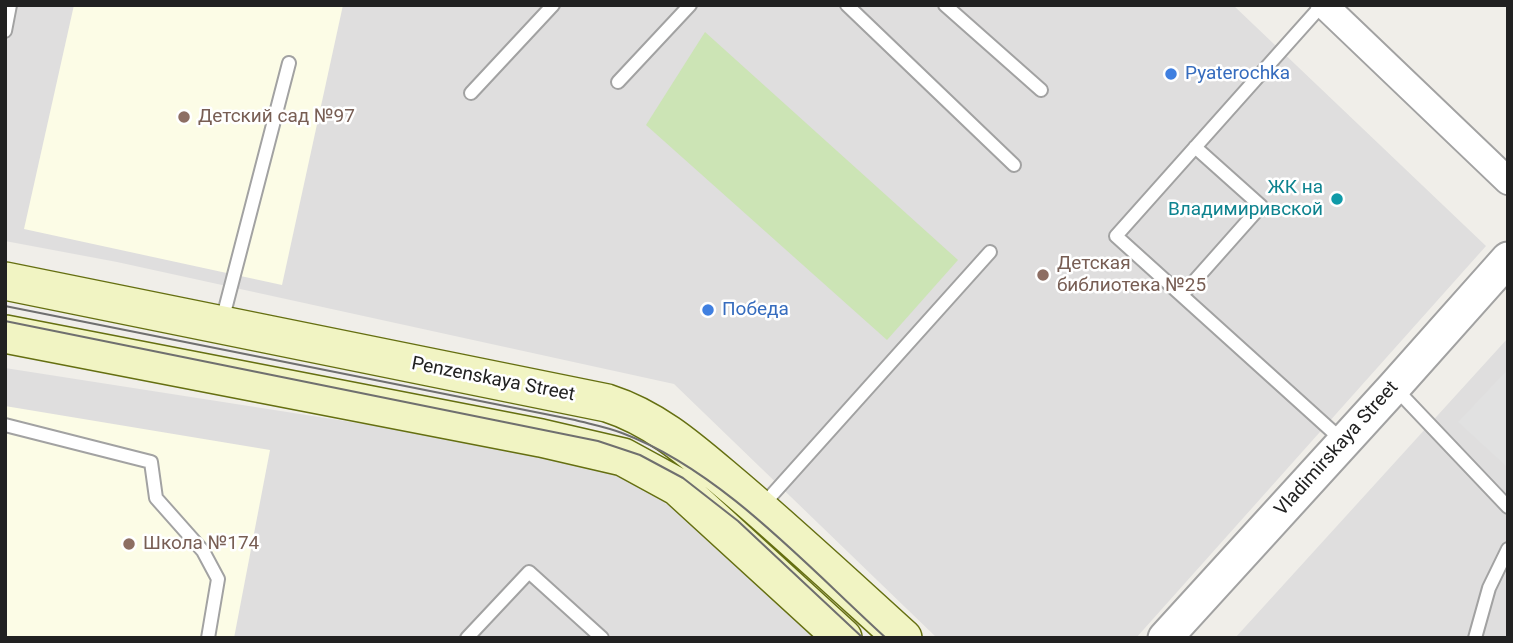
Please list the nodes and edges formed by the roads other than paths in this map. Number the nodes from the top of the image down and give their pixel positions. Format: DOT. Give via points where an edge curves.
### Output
graph roads {
  1 [pos="9,5"];
  2 [pos="553,5"];
  3 [pos="690,5"];
  4 [pos="847,5"];
  5 [pos="945,5"];
  6 [pos="1323,5"];
  7 [pos="5,31"];
  8 [pos="289,64"];
  9 [pos="618,82"];
  10 [pos="1041,90"];
  11 [pos="471,93"];
  12 [pos="1195,147"];
  13 [pos="1014,165"];
  14 [pos="1508,181"];
  15 [pos="990,252"];
  16 [pos="1508,259"];
  17 [pos="5,281"];
  18 [pos="1182,295"];
  19 [pos="221,325"];
  20 [pos="5,334"];
  21 [pos="1394,387"];
  22 [pos="5,425"];
  23 [pos="1344,442"];
  24 [pos="1508,507"];
  25 [pos="760,509"];
  26 [pos="1508,549"];
  27 [pos="842,637"];
  28 [pos="208,638"];
  29 [pos="467,638"];
  30 [pos="602,638"];
  31 [pos="903,638"];
  32 [pos="1165,638"];
  33 [pos="1475,638"];
  1 -- 7 [label="lane"];
  2 -- 11 [label="lane"];
  3 -- 9 [label="lane"];
  4 -- 13 [label="lane"];
  5 -- 10 [label="lane"];
  6 -- 12 [label="lane"];
  6 -- 14 [label="street"];
  8 -- 19 [label="lane"];
  12 -- 18 [label="lane" via="1261,206"];
  12 -- 18 [label="lane" via="1116,236"];
  15 -- 25 [label="lane"];
  16 -- 21 [label="street, Vladimirskaya Street"];
  17 -- 19 [label="main road, Penzenskaya Street"];
  18 -- 23 [label="lane"];
  19 -- 25 [label="main road, Penzenskaya Street" via="631,411 671,434"];
  20 -- 27 [label="main road" via="623,457 678,487"];
  21 -- 23 [label="street, Vladimirskaya Street"];
  21 -- 24 [label="lane"];
  22 -- 28 [label="lane" via="151,462 156,498 202,551 218,579"];
  23 -- 32 [label="street, Vladimirskaya Street"];
  25 -- 31 [label="main road, Penzenskaya Street"];
  26 -- 33 [label="lane" via="1489,587"];
  29 -- 30 [label="lane" via="530,572"];
}
